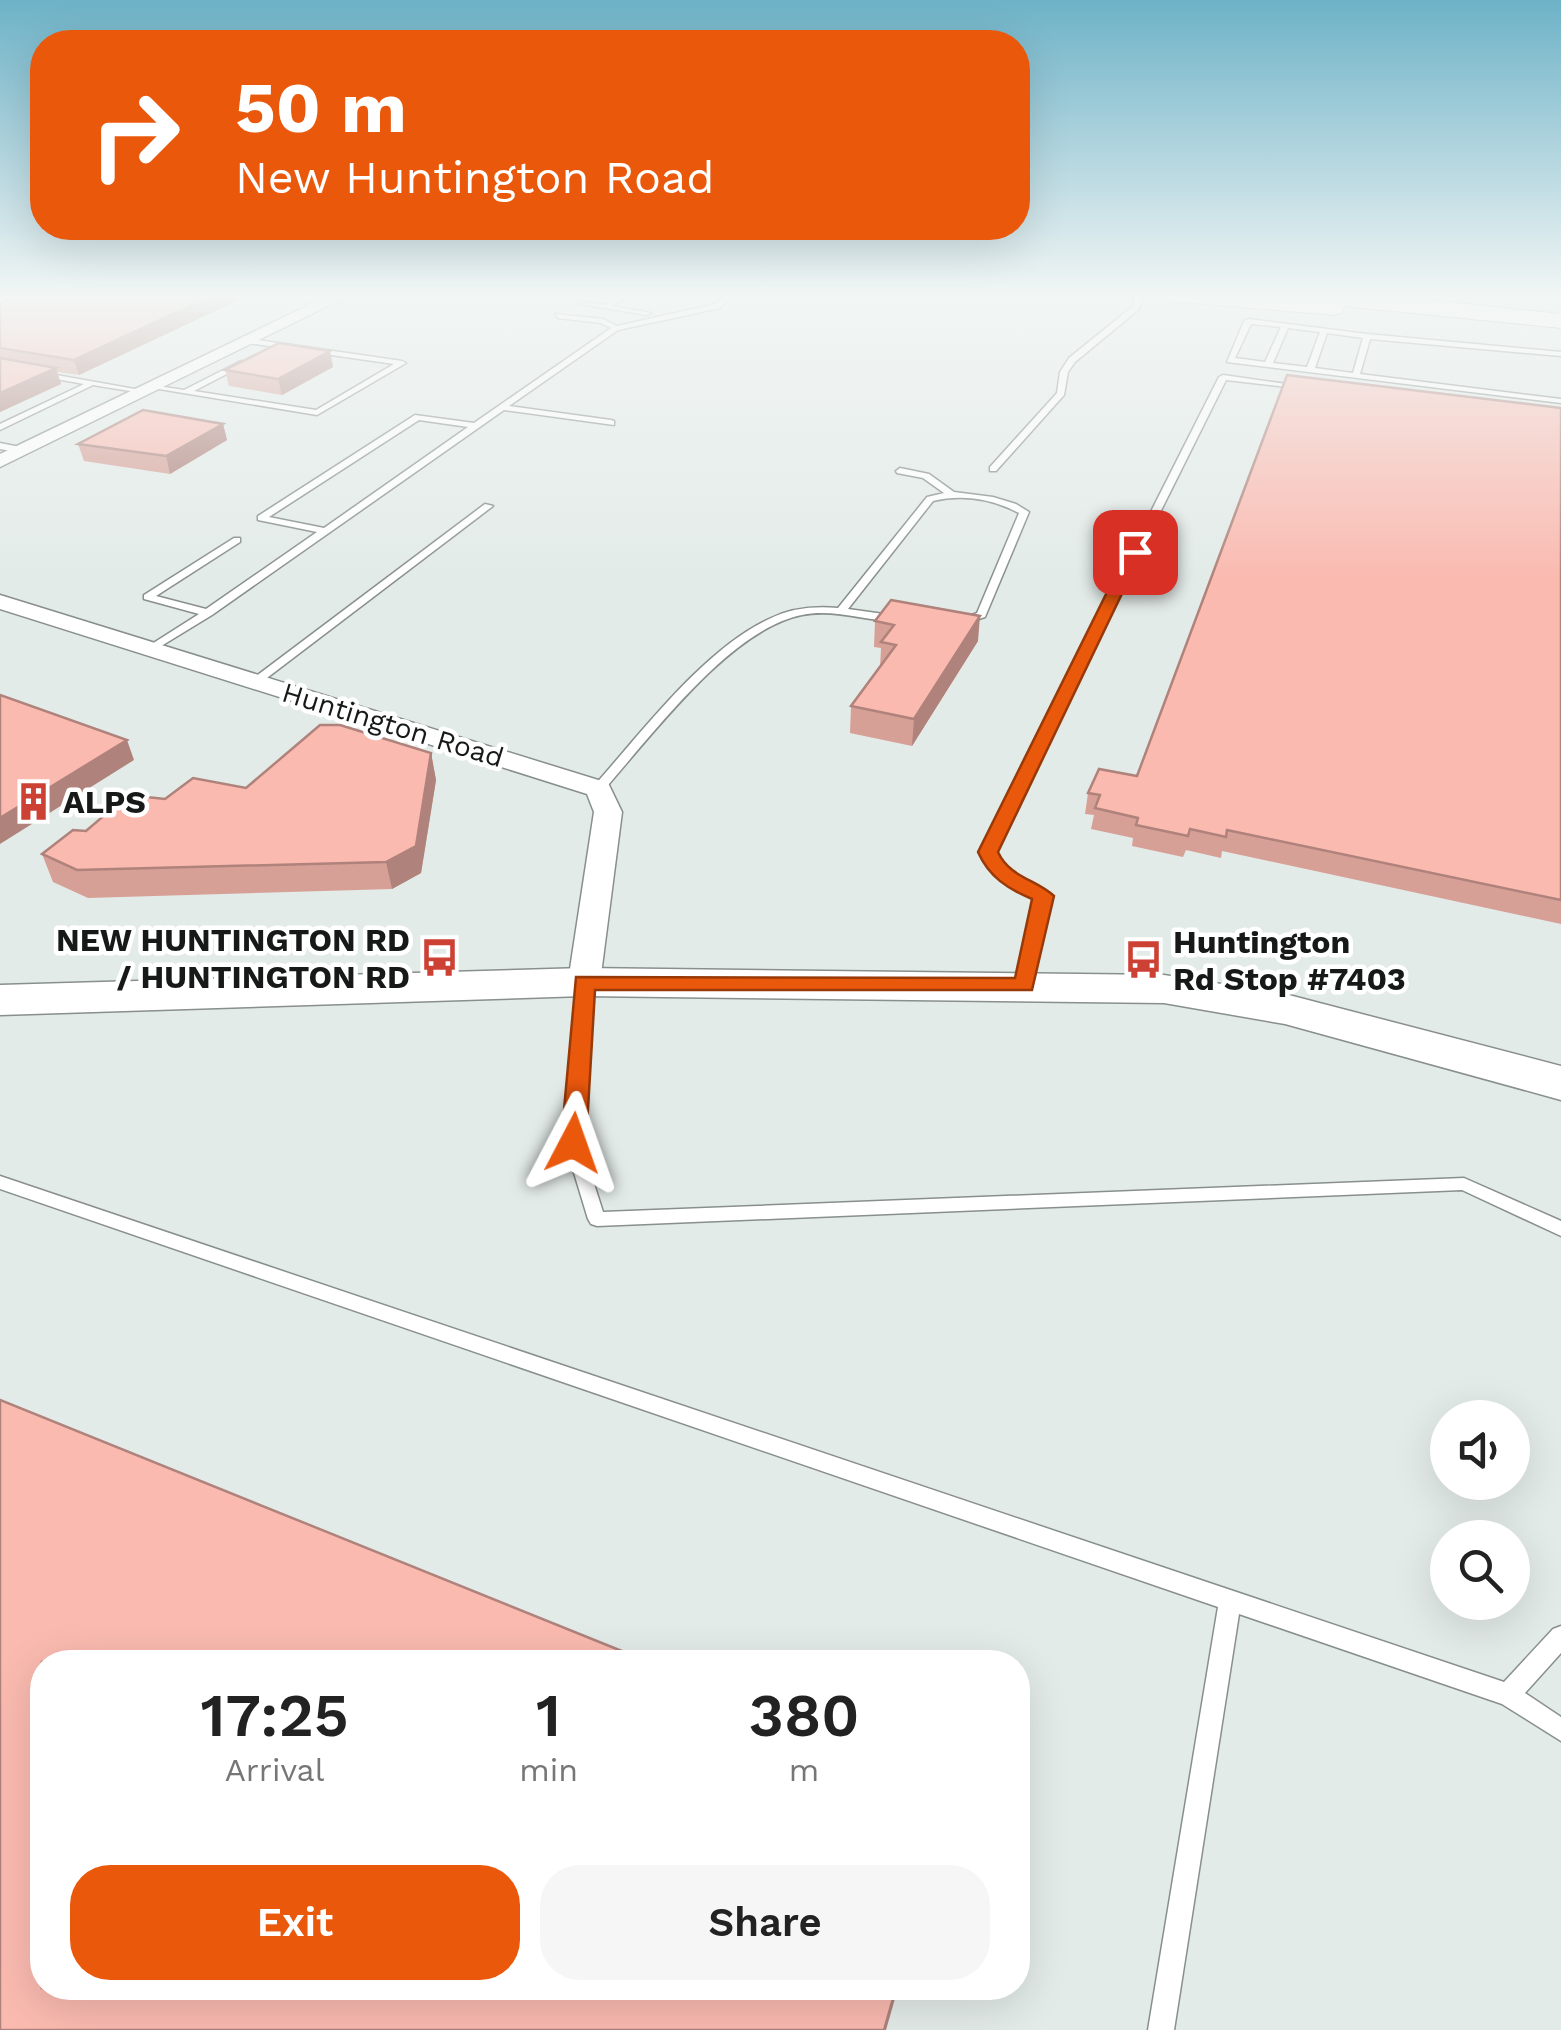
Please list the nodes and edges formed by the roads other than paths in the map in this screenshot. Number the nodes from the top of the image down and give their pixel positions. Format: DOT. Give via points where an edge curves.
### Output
graph roads {
  1 [pos="79,389"];
  2 [pos="147,389"];
  3 [pos="191,389"];
  4 [pos="358,389"];
  5 [pos="531,389"];
  6 [pos="1061,389"];
  7 [pos="1216,389"];
  8 [pos="1460,389"];
  9 [pos="185,392"];
  10 [pos="1561,401"];
  11 [pos="504,408"];
  12 [pos="611,423"];
  13 [pos="477,426"];
  14 [pos="0,427"];
  15 [pos="0,446"];
  16 [pos="22,450"];
  17 [pos="0,461"];
  18 [pos="993,469"];
  19 [pos="900,470"];
  20 [pos="950,493"];
  21 [pos="488,506"];
  22 [pos="326,531"];
  23 [pos="237,540"];
  24 [pos="0,602"];
  25 [pos="841,611"];
  26 [pos="208,613"];
  27 [pos="912,621"];
  28 [pos="947,626"];
  29 [pos="149,649"];
  30 [pos="255,682"];
  31 [pos="598,789"];
  32 [pos="584,982"];
  33 [pos="1024,985"];
  34 [pos="0,1000"];
  35 [pos="1561,1083"];
  36 [pos="0,1182"];
  37 [pos="1561,1230"];
  38 [pos="1230,1600"];
  39 [pos="1561,1637"];
  40 [pos="1508,1694"];
  41 [pos="1561,1730"];
  42 [pos="1161,2030"];
  1 -- 14 [label="lane"];
  2 -- 9 [label="lane"];
  2 -- 16 [label="street"];
  3 -- 9 [label="lane"];
  4 -- 9 [label="lane" via="317,413"];
  5 -- 11 [label="lane"];
  6 -- 18 [label="lane"];
  7 -- 33 [label="lane" via="988,852 1018,886 1044,896"];
  8 -- 10 [label="lane"];
  11 -- 12 [label="lane"];
  11 -- 13 [label="lane"];
  13 -- 22 [label="lane"];
  13 -- 22 [label="lane" via="418,416 260,518"];
  15 -- 16 [label="lane"];
  16 -- 17 [label="street"];
  19 -- 20 [label="lane" via="926,476"];
  20 -- 25 [label="lane" via="930,499"];
  20 -- 28 [label="lane" via="1005,501 1024,512 981,615"];
  21 -- 30 [label="lane"];
  22 -- 26 [label="lane"];
  23 -- 26 [label="lane" via="148,597"];
  24 -- 29 [label="street, Huntington Road"];
  25 -- 27 [label="lane"];
  25 -- 31 [label="lane" via="797,612 753,630"];
  26 -- 29 [label="lane"];
  29 -- 30 [label="street, Huntington Road"];
  30 -- 31 [label="street, Huntington Road"];
  31 -- 32 [label="street" via="608,812"];
  32 -- 33 [label="street"];
  32 -- 34 [label="street"];
  32 -- 37 [label="lane" via="573,1143 597,1219 1464,1184"];
  33 -- 35 [label="street" via="1164,990 1285,1009"];
  36 -- 38 [label="lane"];
  38 -- 40 [label="lane"];
  38 -- 42 [label="lane"];
  39 -- 40 [label="lane"];
  40 -- 41 [label="lane"];
}
